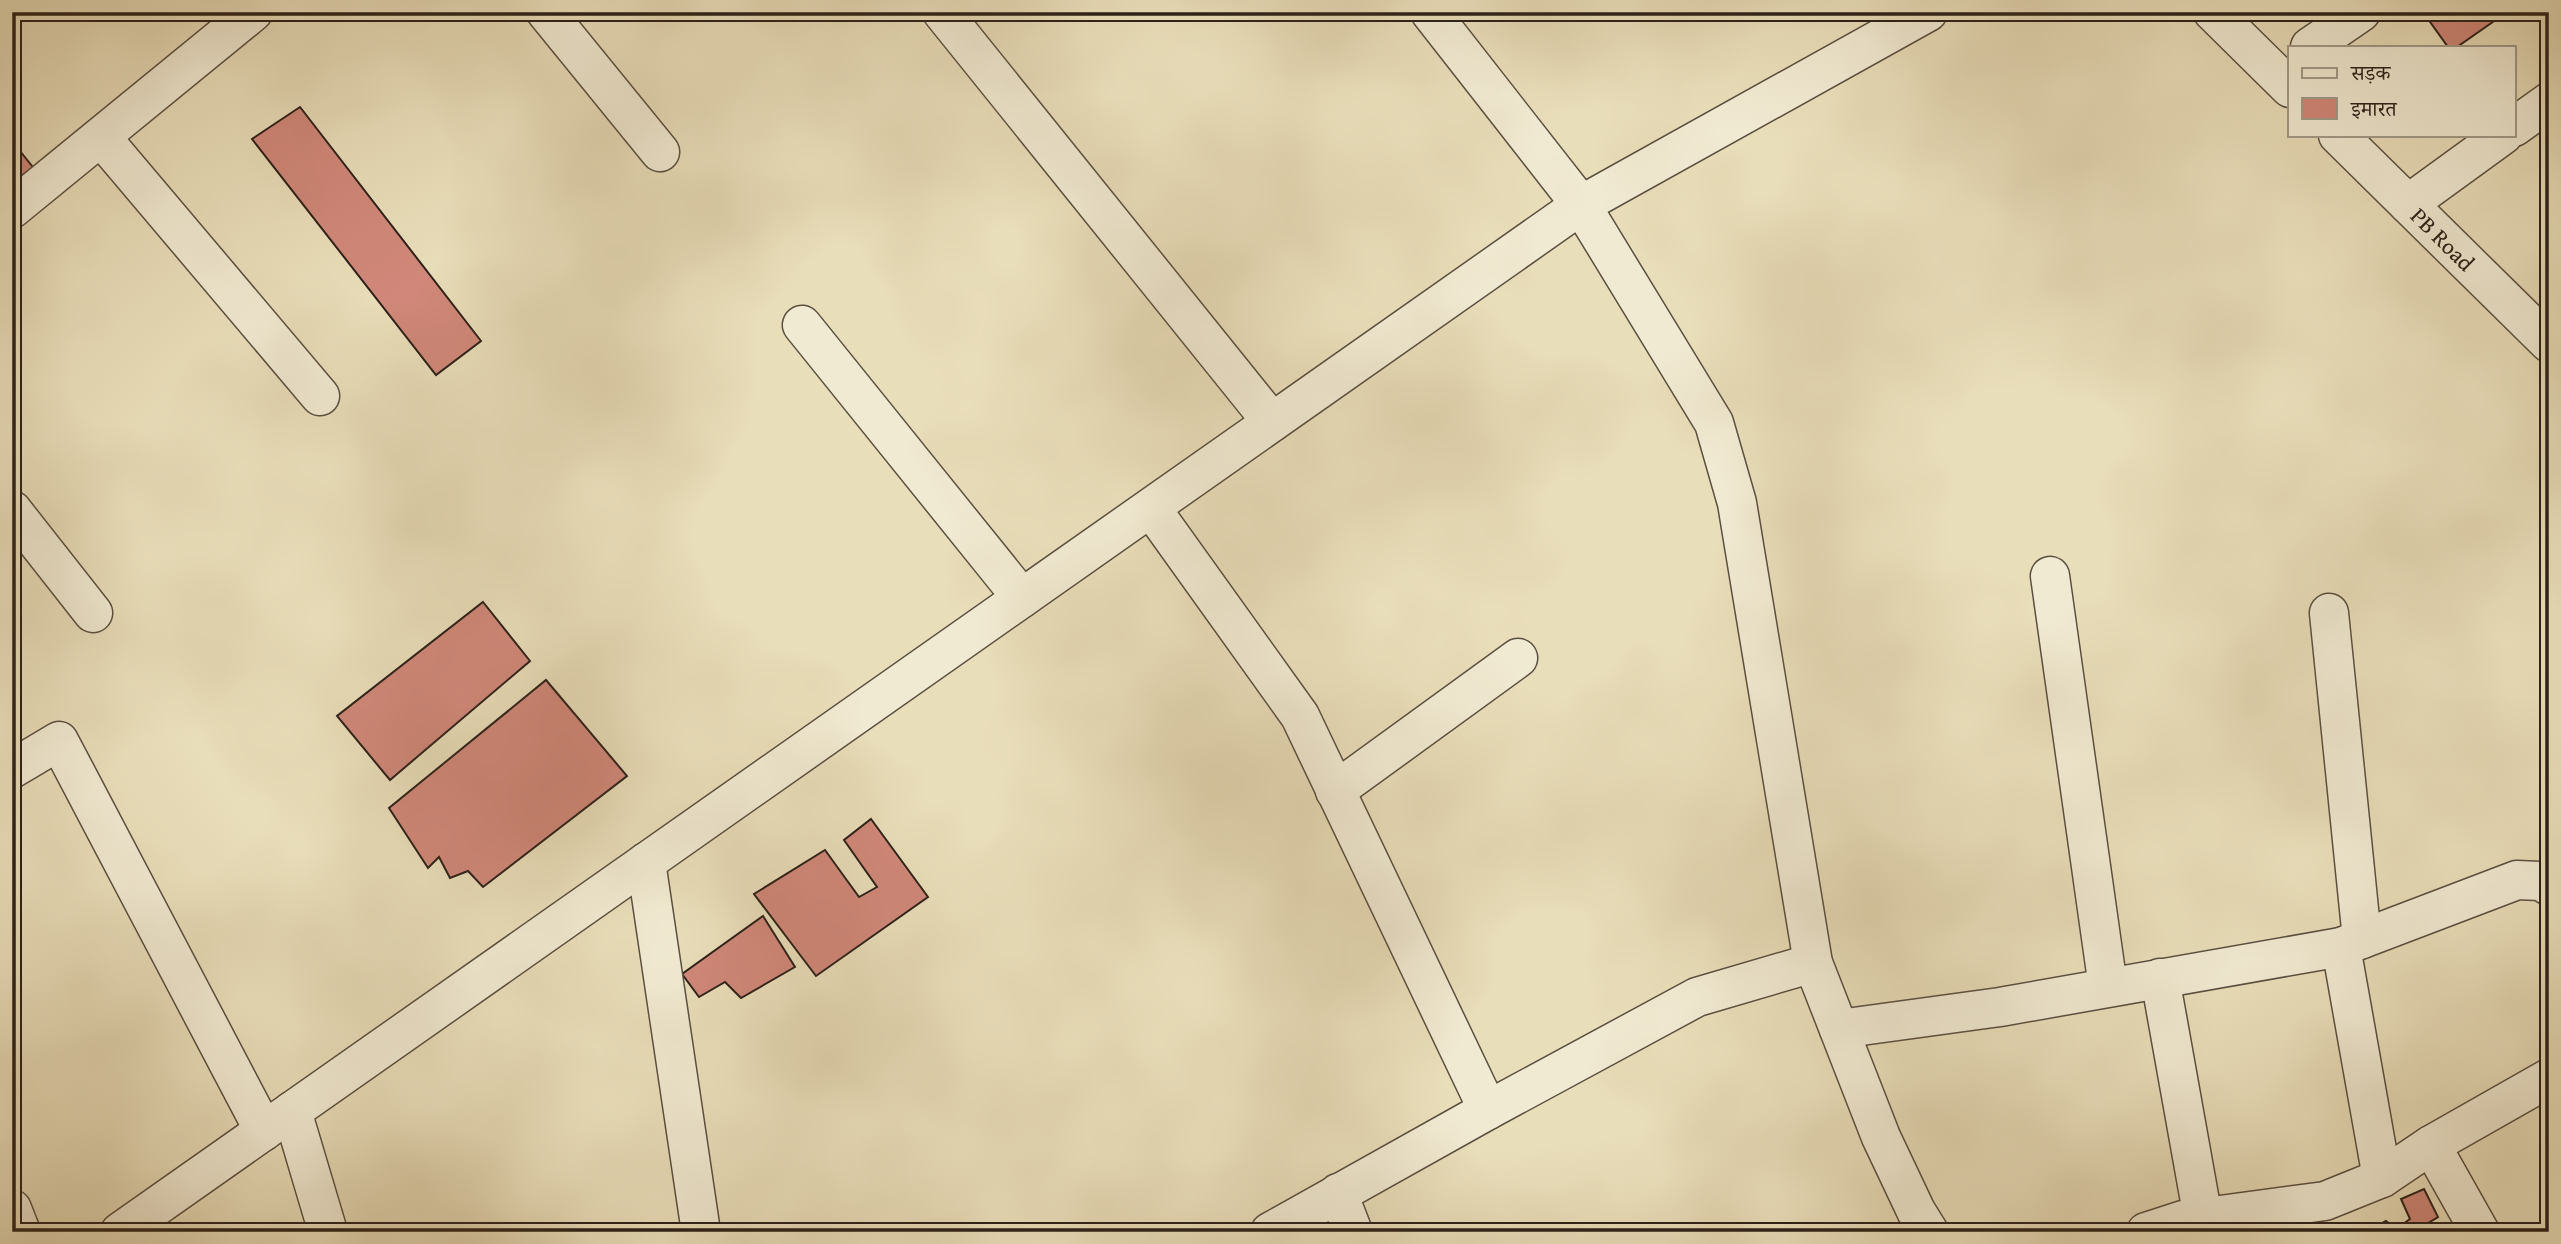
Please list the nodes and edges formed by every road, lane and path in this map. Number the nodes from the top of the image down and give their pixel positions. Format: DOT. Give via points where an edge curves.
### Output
graph roads {
  1 [pos="253,12"];
  2 [pos="546,12"];
  3 [pos="942,12"];
  4 [pos="1430,12"];
  5 [pos="1928,12"];
  6 [pos="2213,12"];
  7 [pos="2361,12"];
  8 [pos="2311,46"];
  9 [pos="2284,74"];
  10 [pos="2549,102"];
  11 [pos="2516,126"];
  12 [pos="2339,136"];
  13 [pos="2502,136"];
  14 [pos="101,137"];
  15 [pos="660,152"];
  16 [pos="2408,204"];
  17 [pos="1581,205"];
  18 [pos="12,209"];
  19 [pos="802,325"];
  20 [pos="2549,342"];
  21 [pos="320,396"];
  22 [pos="1272,422"];
  23 [pos="1150,508"];
  24 [pos="12,510"];
  25 [pos="2050,576"];
  26 [pos="1021,598"];
  27 [pos="93,613"];
  28 [pos="2329,613"];
  29 [pos="1518,658"];
  30 [pos="12,769"];
  31 [pos="1335,791"];
  32 [pos="646,862"];
  33 [pos="2549,886"];
  34 [pos="2351,943"];
  35 [pos="1813,963"];
  36 [pos="2160,978"];
  37 [pos="2108,987"];
  38 [pos="1839,1029"];
  39 [pos="2549,1078"];
  40 [pos="1488,1110"];
  41 [pos="278,1121"];
  42 [pos="2431,1145"];
  43 [pos="2382,1178"];
  44 [pos="1338,1193"];
  45 [pos="12,1209"];
  46 [pos="2203,1218"];
  47 [pos="21,1232"];
  48 [pos="120,1232"];
  49 [pos="328,1232"];
  50 [pos="701,1232"];
  51 [pos="1270,1232"];
  52 [pos="1353,1232"];
  53 [pos="1929,1232"];
  54 [pos="2146,1232"];
  55 [pos="2480,1232"];
  1 -- 14 [label="street"];
  2 -- 15 [label="street"];
  3 -- 22 [label="street"];
  4 -- 17 [label="street"];
  5 -- 17 [label="street"];
  6 -- 9 [label="street"];
  7 -- 8 [label="street"];
  10 -- 11 [label="street"];
  12 -- 16 [label="street, PB Road"];
  13 -- 16 [label="street"];
  14 -- 18 [label="street"];
  14 -- 21 [label="street"];
  16 -- 20 [label="street, PB Road"];
  17 -- 22 [label="street"];
  17 -- 35 [label="street" via="1714,423 1737,503"];
  19 -- 26 [label="street"];
  22 -- 23 [label="street"];
  23 -- 26 [label="street"];
  23 -- 31 [label="street" via="1300,716"];
  24 -- 27 [label="street"];
  25 -- 37 [label="street"];
  26 -- 32 [label="street"];
  28 -- 34 [label="street"];
  29 -- 31 [label="street"];
  30 -- 41 [label="street" via="59,740"];
  31 -- 40 [label="street"];
  32 -- 41 [label="street"];
  32 -- 50 [label="street"];
  33 -- 34 [label="street" via="2516,880"];
  34 -- 36 [label="street"];
  34 -- 43 [label="street"];
  35 -- 38 [label="street"];
  35 -- 40 [label="street" via="1697,997"];
  36 -- 37 [label="street"];
  36 -- 46 [label="street"];
  37 -- 38 [label="street"];
  38 -- 53 [label="street" via="1881,1136"];
  39 -- 42 [label="street"];
  40 -- 44 [label="street"];
  41 -- 48 [label="street"];
  41 -- 49 [label="street"];
  42 -- 43 [label="street"];
  42 -- 55 [label="street"];
  43 -- 46 [label="street" via="2325,1201"];
  44 -- 51 [label="street"];
  44 -- 52 [label="street"];
  45 -- 47 [label="street"];
  46 -- 54 [label="street"];
}
